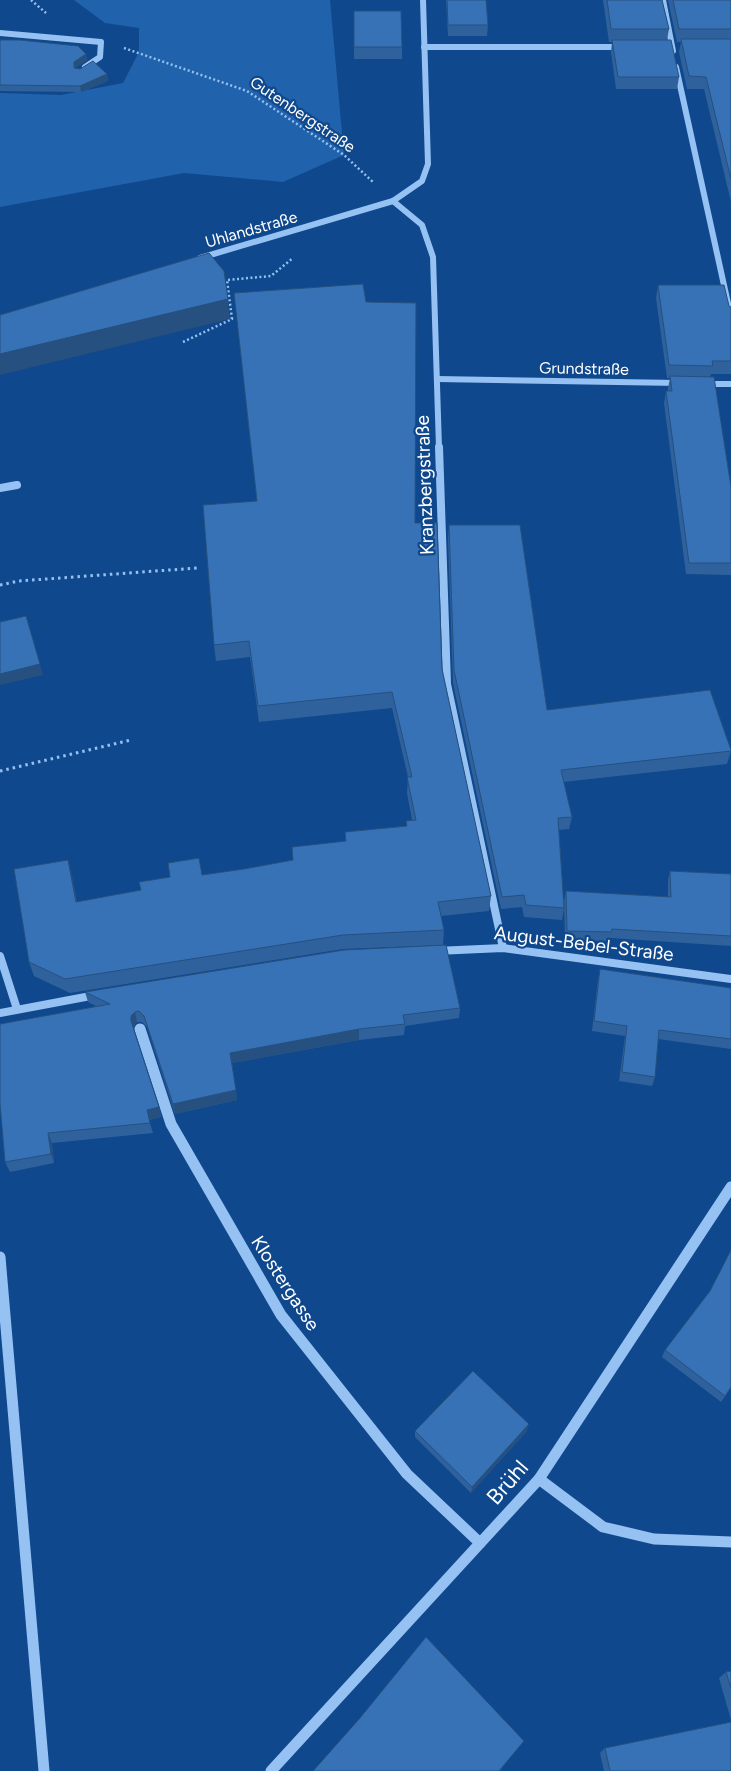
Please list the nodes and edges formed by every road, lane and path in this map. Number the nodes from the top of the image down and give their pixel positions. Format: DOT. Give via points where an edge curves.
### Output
graph roads {
  1 [pos="423,0"];
  2 [pos="664,0"];
  3 [pos="0,33"];
  4 [pos="101,42"];
  5 [pos="424,47"];
  6 [pos="632,47"];
  7 [pos="662,47"];
  8 [pos="672,47"];
  9 [pos="682,47"];
  10 [pos="79,71"];
  11 [pos="393,201"];
  12 [pos="284,234"];
  13 [pos="189,261"];
  14 [pos="731,317"];
  15 [pos="183,342"];
  16 [pos="437,379"];
  17 [pos="731,384"];
  18 [pos="17,484"];
  19 [pos="0,488"];
  20 [pos="197,568"];
  21 [pos="0,585"];
  22 [pos="131,740"];
  23 [pos="0,771"];
  24 [pos="503,948"];
  25 [pos="424,951"];
  26 [pos="0,956"];
  27 [pos="731,979"];
  28 [pos="110,993"];
  29 [pos="17,1009"];
  30 [pos="0,1013"];
  31 [pos="140,1029"];
  32 [pos="731,1187"];
  33 [pos="0,1257"];
  34 [pos="539,1479"];
  35 [pos="731,1542"];
  36 [pos="480,1543"];
  37 [pos="44,1771"];
  38 [pos="271,1771"];
  1 -- 5 [label="street"];
  2 -- 8 [label="street"];
  3 -- 4 [label="street"];
  4 -- 10 [label="street" via="100,57"];
  4 -- 11 [label="path, Gutenbergstraße" via="139,52 247,91 344,155"];
  5 -- 6 [label="street"];
  5 -- 11 [label="street" via="428,164 422,181"];
  7 -- 8 [label="street"];
  8 -- 9 [label="street"];
  8 -- 14 [label="street"];
  11 -- 12 [label="street, Uhlandstraße"];
  11 -- 16 [label="street, Kranzbergstraße" via="422,225 433,256"];
  12 -- 13 [label="street, Uhlandstraße"];
  12 -- 15 [label="path" via="296,255 271,276 227,280 232,319"];
  16 -- 17 [label="street, Grundstraße"];
  16 -- 24 [label="street, Kranzbergstraße" via="447,684"];
  18 -- 19 [label="street"];
  20 -- 21 [label="path"];
  22 -- 23 [label="path"];
  24 -- 25 [label="street, August-Bebel-Straße"];
  24 -- 27 [label="street, August-Bebel-Straße"];
  26 -- 29 [label="street"];
  28 -- 29 [label="street"];
  29 -- 30 [label="street"];
  31 -- 36 [label="street, Klostergasse" via="171,1124 281,1315 407,1474"];
  32 -- 34 [label="street, Brühl"];
  33 -- 37 [label="street"];
  34 -- 35 [label="street" via="604,1527 654,1539"];
  34 -- 36 [label="street, Brühl"];
  36 -- 38 [label="street, Brühl"];
}
